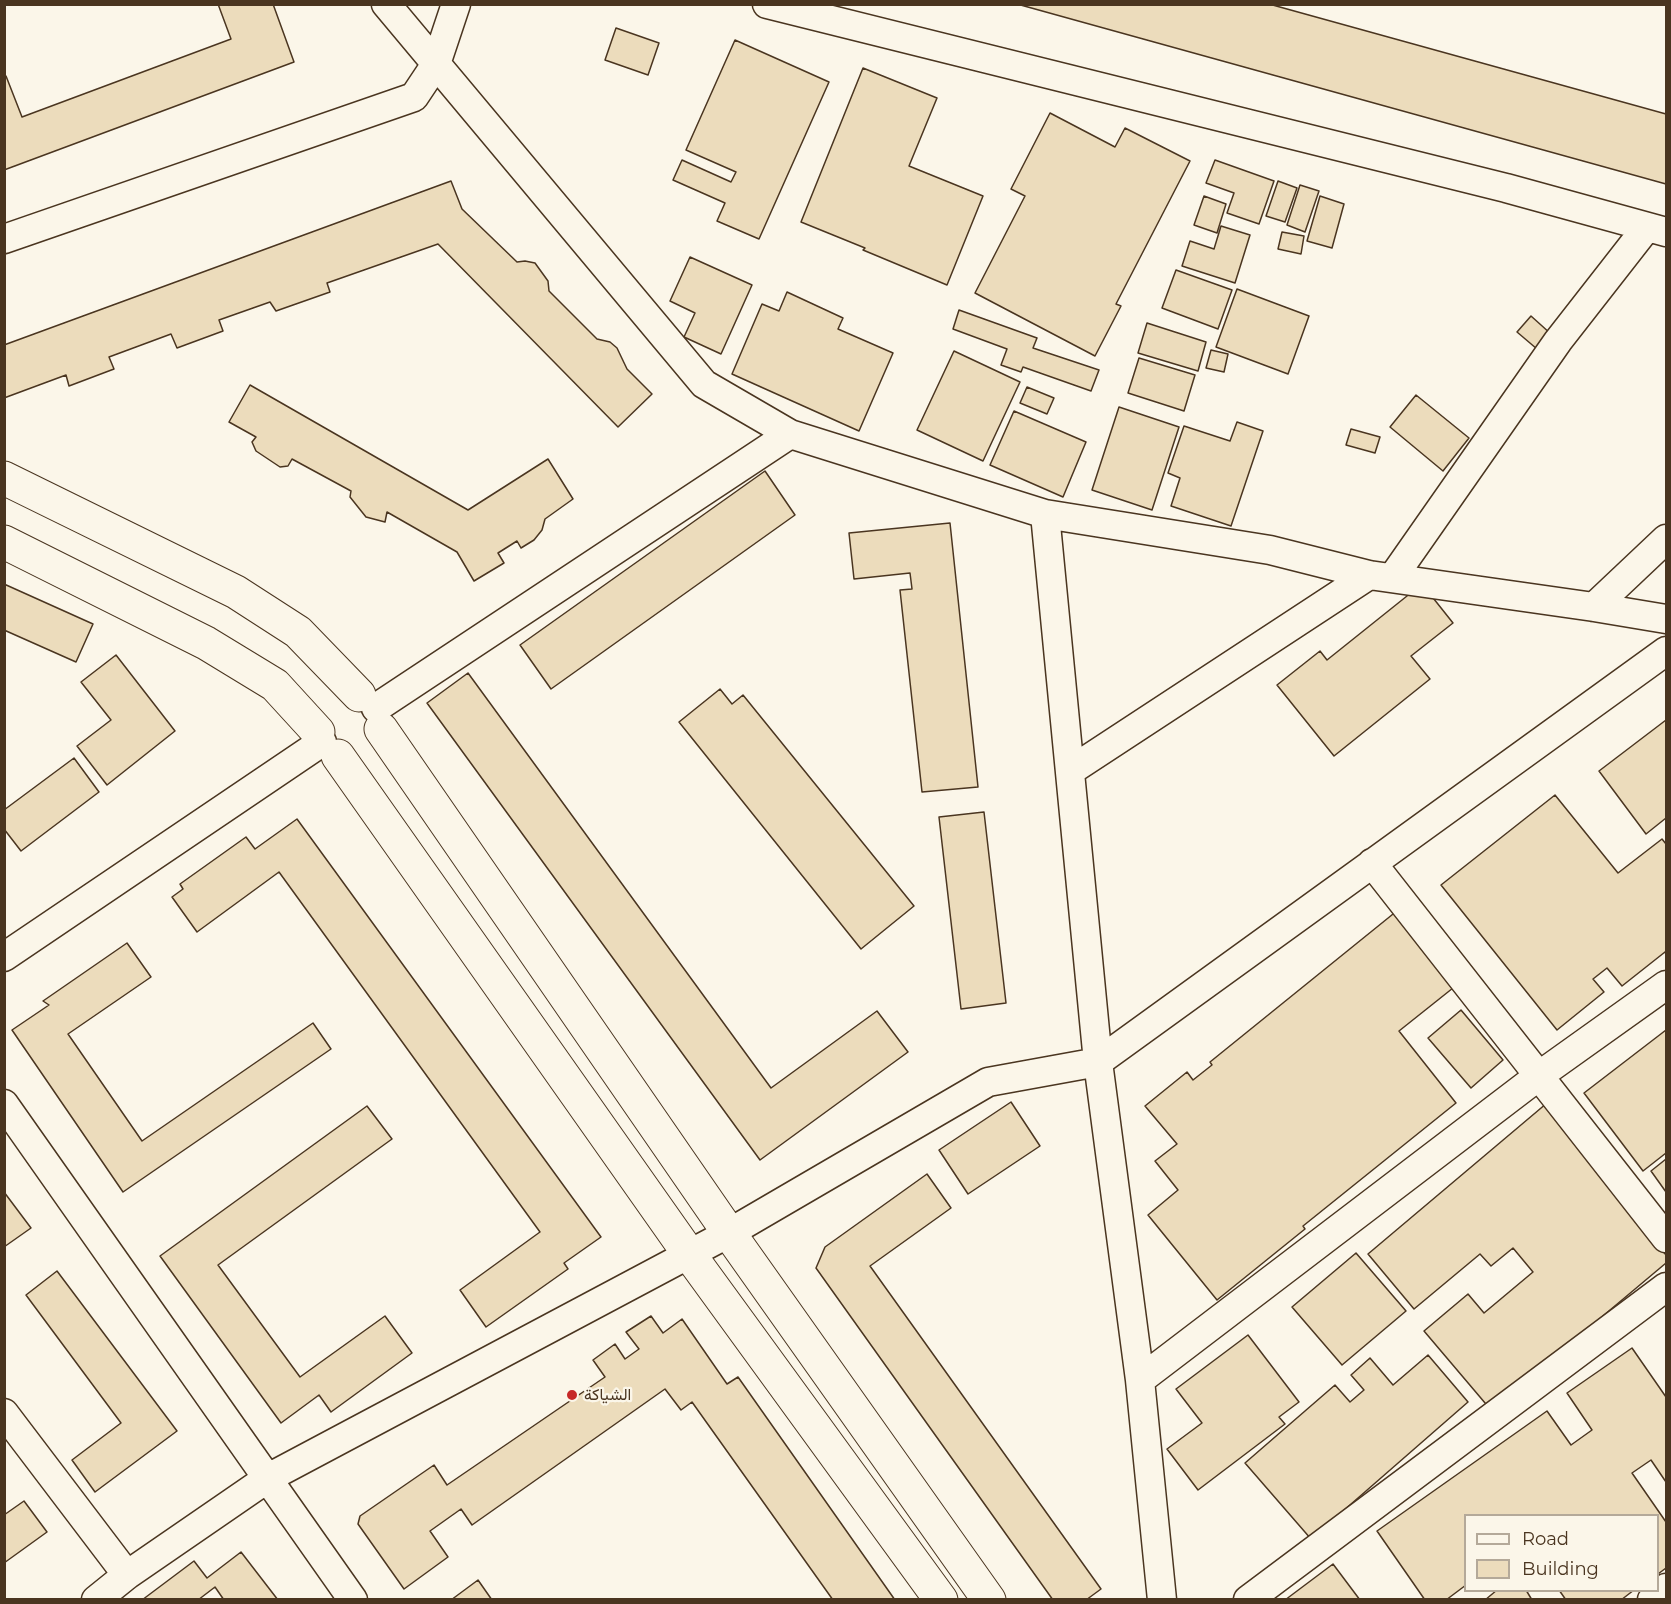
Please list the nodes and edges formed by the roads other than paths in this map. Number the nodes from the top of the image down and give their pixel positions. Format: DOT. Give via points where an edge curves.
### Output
graph roads {
  1 [pos="386,4"];
  2 [pos="456,4"];
  3 [pos="767,4"];
  4 [pos="436,64"];
  5 [pos="1657,230"];
  6 [pos="4,239"];
  7 [pos="790,434"];
  8 [pos="4,478"];
  9 [pos="1045,514"];
  10 [pos="1666,539"];
  11 [pos="4,542"];
  12 [pos="1381,576"];
  13 [pos="1594,607"];
  14 [pos="1666,620"];
  15 [pos="1666,651"];
  16 [pos="372,711"];
  17 [pos="326,743"];
  18 [pos="1070,771"];
  19 [pos="1372,863"];
  20 [pos="4,957"];
  21 [pos="1666,985"];
  22 [pos="1098,1062"];
  23 [pos="1540,1075"];
  24 [pos="4,1104"];
  25 [pos="729,1233"];
  26 [pos="1666,1238"];
  27 [pos="689,1254"];
  28 [pos="1666,1287"];
  29 [pos="1140,1380"];
  30 [pos="4,1413"];
  31 [pos="268,1478"];
  32 [pos="127,1575"];
  33 [pos="1666,1588"];
  34 [pos="96,1599"];
  35 [pos="353,1599"];
  36 [pos="941,1599"];
  37 [pos="989,1599"];
  38 [pos="1162,1599"];
  39 [pos="1248,1599"];
  40 [pos="1653,1599"];
  1 -- 4 [label="street"];
  2 -- 4 [label="street"];
  3 -- 5 [label="street" via="1506,188"];
  4 -- 6 [label="street" via="414,97"];
  4 -- 7 [label="street" via="704,384"];
  5 -- 12 [label="street" via="1558,341"];
  7 -- 9 [label="street"];
  7 -- 16 [label="street"];
  8 -- 16 [label="street" via="236,592 298,632"];
  9 -- 12 [label="street" via="1270,550"];
  9 -- 18 [label="street"];
  10 -- 13 [label="street"];
  11 -- 17 [label="street" via="206,643 275,685"];
  12 -- 13 [label="street"];
  12 -- 18 [label="street"];
  13 -- 14 [label="street"];
  15 -- 19 [label="street"];
  16 -- 17 [label="street" via="378,740 371,749 349,758"];
  16 -- 17 [label="street" via="347,694 328,701 317,721"];
  16 -- 25 [label="street"];
  17 -- 20 [label="street"];
  17 -- 27 [label="street"];
  18 -- 22 [label="street"];
  19 -- 22 [label="street"];
  19 -- 23 [label="street"];
  21 -- 23 [label="street"];
  22 -- 25 [label="street" via="988,1082"];
  22 -- 29 [label="street"];
  23 -- 26 [label="street"];
  23 -- 29 [label="street"];
  24 -- 31 [label="street"];
  25 -- 27 [label="street"];
  25 -- 37 [label="street"];
  27 -- 31 [label="street"];
  27 -- 36 [label="street"];
  28 -- 39 [label="street"];
  29 -- 38 [label="street"];
  30 -- 32 [label="street"];
  31 -- 32 [label="street"];
  31 -- 35 [label="street"];
  32 -- 34 [label="street"];
  33 -- 40 [label="street"];
}
